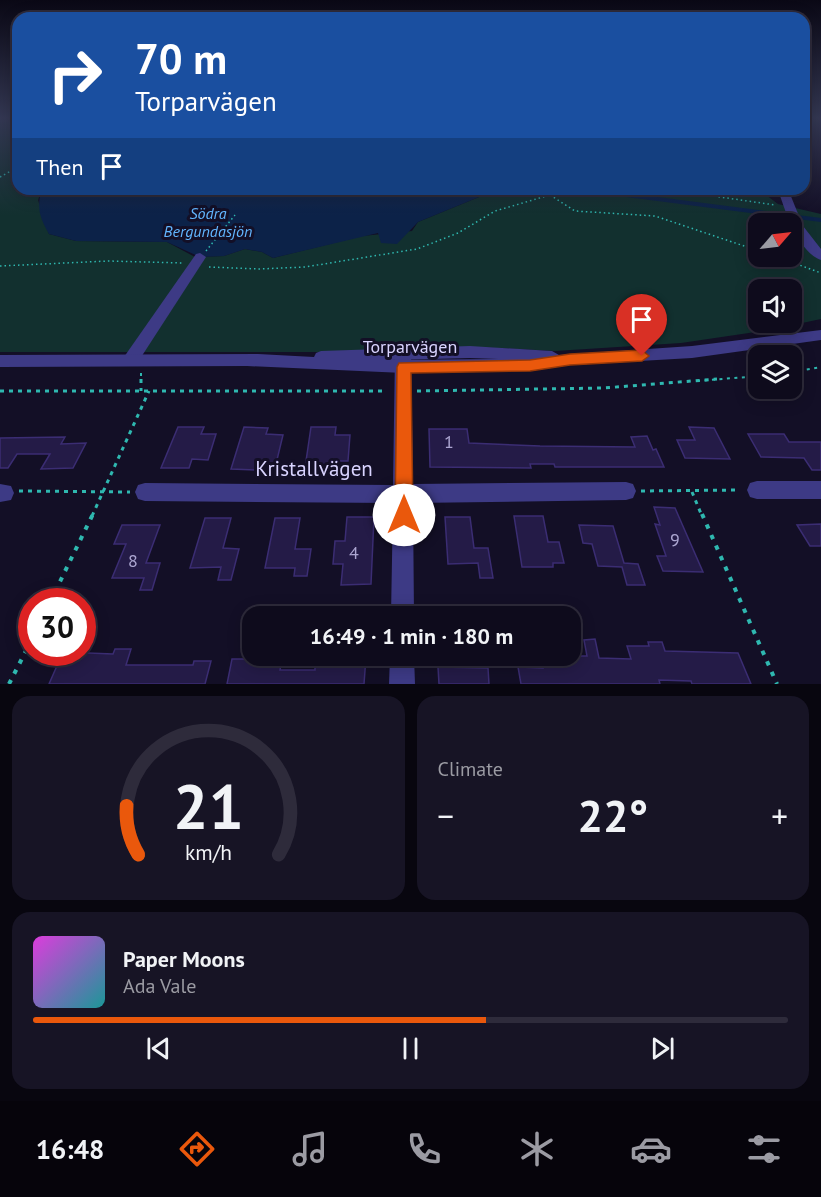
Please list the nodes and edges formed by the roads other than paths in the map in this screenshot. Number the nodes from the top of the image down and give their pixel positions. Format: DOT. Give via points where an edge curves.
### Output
graph roads {
  1 [pos="785,195"];
  2 [pos="821,256"];
  3 [pos="198,261"];
  4 [pos="821,325"];
  5 [pos="821,335"];
  6 [pos="730,347"];
  7 [pos="404,360"];
  8 [pos="0,361"];
  9 [pos="135,361"];
  10 [pos="757,490"];
  11 [pos="821,490"];
  12 [pos="626,491"];
  13 [pos="145,492"];
  14 [pos="404,494"];
  15 [pos="403,606"];
  16 [pos="402,666"];
  17 [pos="402,684"];
  1 -- 2 [label="street" via="797,230"];
  3 -- 9 [label="street"];
  4 -- 6 [label="street, Torparvägen"];
  5 -- 6 [label="street, Torparvägen"];
  6 -- 7 [label="street, Torparvägen" via="530,365"];
  7 -- 9 [label="street, Torparvägen"];
  7 -- 14 [label="street"];
  8 -- 9 [label="street, Torparvägen"];
  10 -- 11 [label="street"];
  12 -- 14 [label="street, Kristallvägen"];
  13 -- 14 [label="street, Kristallvägen"];
  14 -- 15 [label="street"];
  16 -- 17 [label="street"];
}
